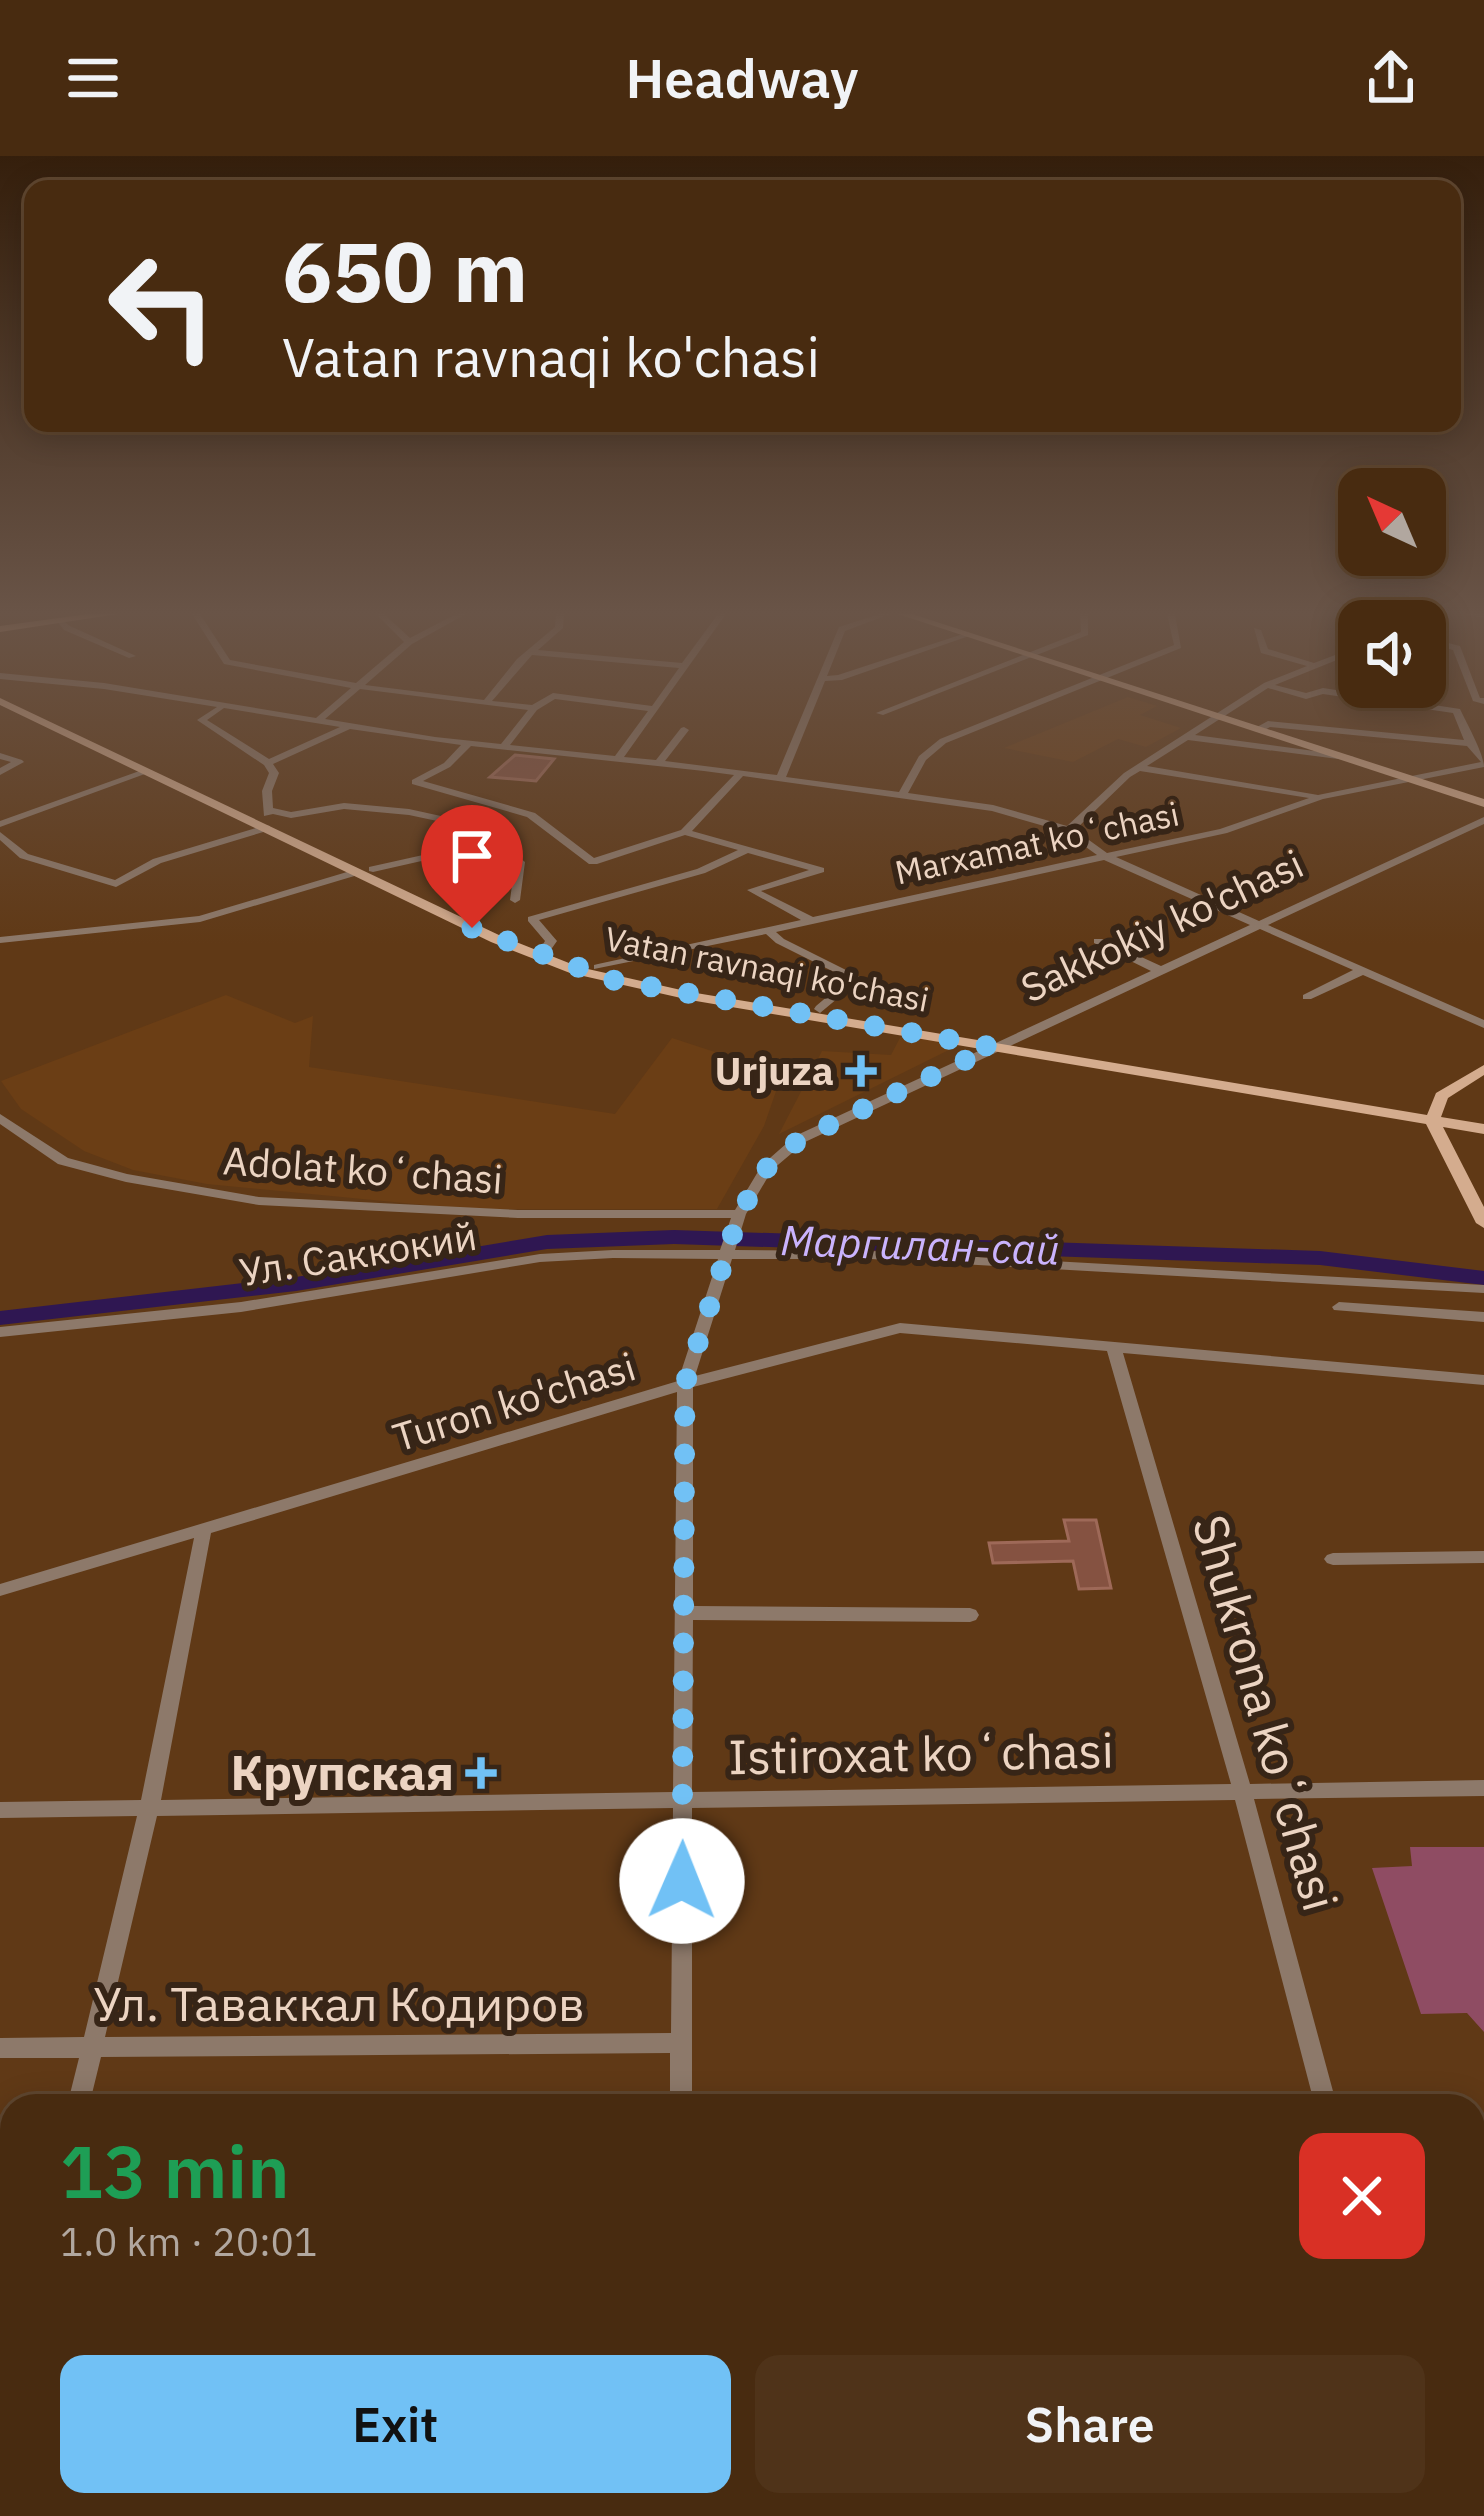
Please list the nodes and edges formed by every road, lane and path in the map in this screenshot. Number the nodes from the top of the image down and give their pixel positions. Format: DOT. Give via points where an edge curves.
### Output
graph roads {
  1 [pos="54,724"];
  2 [pos="60,724"];
  3 [pos="207,724"];
  4 [pos="330,724"];
  5 [pos="521,724"];
  6 [pos="643,724"];
  7 [pos="802,724"];
  8 [pos="984,724"];
  9 [pos="1208,724"];
  10 [pos="1247,724"];
  11 [pos="1268,724"];
  12 [pos="1269,724"];
  13 [pos="1460,724"];
  14 [pos="349,727"];
  15 [pos="1260,728"];
  16 [pos="1463,729"];
  17 [pos="1484,729"];
  18 [pos="684,730"];
  19 [pos="1188,737"];
  20 [pos="1469,743"];
  21 [pos="468,744"];
  22 [pos="503,748"];
  23 [pos="0,756"];
  24 [pos="618,759"];
  25 [pos="1357,760"];
  26 [pos="1484,762"];
  27 [pos="268,763"];
  28 [pos="659,763"];
  29 [pos="1140,768"];
  30 [pos="148,771"];
  31 [pos="0,772"];
  32 [pos="741,773"];
  33 [pos="1407,777"];
  34 [pos="781,778"];
  35 [pos="902,795"];
  36 [pos="1321,797"];
  37 [pos="1484,802"];
  38 [pos="0,808"];
  39 [pos="25,815"];
  40 [pos="268,818"];
  41 [pos="1484,820"];
  42 [pos="0,824"];
  43 [pos="1069,830"];
  44 [pos="685,832"];
  45 [pos="0,835"];
  46 [pos="494,842"];
  47 [pos="746,850"];
  48 [pos="1104,856"];
  49 [pos="355,866"];
  50 [pos="515,900"];
  51 [pos="809,920"];
  52 [pos="1258,926"];
  53 [pos="767,929"];
  54 [pos="0,940"];
  55 [pos="1098,941"];
  56 [pos="546,949"];
  57 [pos="598,967"];
  58 [pos="1361,970"];
  59 [pos="1161,971"];
  60 [pos="1307,997"];
  61 [pos="820,1009"];
  62 [pos="1484,1024"];
  63 [pos="1009,1040"];
  64 [pos="993,1047"];
  65 [pos="1484,1069"];
  66 [pos="1432,1115"];
  67 [pos="0,1118"];
  68 [pos="1484,1118"];
  69 [pos="1484,1130"];
  70 [pos="739,1214"];
  71 [pos="1484,1223"];
  72 [pos="726,1254"];
  73 [pos="1484,1288"];
  74 [pos="1339,1306"];
  75 [pos="1484,1317"];
  76 [pos="0,1332"];
  77 [pos="1113,1346"];
  78 [pos="1484,1380"];
  79 [pos="685,1384"];
  80 [pos="203,1533"];
  81 [pos="1484,1556"];
  82 [pos="1333,1559"];
  83 [pos="0,1590"];
  84 [pos="687,1613"];
  85 [pos="970,1615"];
  86 [pos="1484,1788"];
  87 [pos="1242,1789"];
  88 [pos="683,1800"];
  89 [pos="149,1809"];
  90 [pos="0,1810"];
  91 [pos="678,2043"];
  92 [pos="0,2048"];
  93 [pos="92,2048"];
  94 [pos="81,2094"];
  95 [pos="680,2094"];
  96 [pos="1323,2094"];
  1 -- 30 [label="main road, Vatan ravnaqi ko'chasi"];
  2 -- 40 [label="main road, Vatan ravnaqi ko'chasi"];
  3 -- 27 [label="street"];
  4 -- 14 [label="street"];
  5 -- 22 [label="street"];
  6 -- 24 [label="street"];
  7 -- 34 [label="street"];
  8 -- 35 [label="street" via="922,758"];
  9 -- 19 [label="street"];
  10 -- 15 [label="main road"];
  11 -- 15 [label="street"];
  12 -- 20 [label="street"];
  13 -- 16 [label="street"];
  14 -- 21 [label="street"];
  14 -- 27 [label="street"];
  15 -- 25 [label="main road"];
  16 -- 17 [label="street"];
  16 -- 20 [label="street"];
  18 -- 28 [label="street"];
  19 -- 25 [label="street"];
  19 -- 29 [label="street"];
  20 -- 26 [label="street"];
  21 -- 22 [label="street"];
  21 -- 44 [label="street" via="415,782 531,815 593,862"];
  22 -- 24 [label="street"];
  23 -- 31 [label="street" via="19,762"];
  24 -- 28 [label="street"];
  25 -- 33 [label="main road"];
  26 -- 33 [label="street, Marxamat koʻchasi"];
  27 -- 40 [label="street"];
  28 -- 32 [label="street"];
  29 -- 36 [label="street"];
  29 -- 43 [label="street"];
  30 -- 39 [label="street"];
  30 -- 40 [label="main road, Vatan ravnaqi ko'chasi"];
  32 -- 34 [label="street"];
  32 -- 44 [label="street"];
  33 -- 36 [label="street, Marxamat koʻchasi"];
  33 -- 37 [label="main road"];
  34 -- 35 [label="street"];
  35 -- 43 [label="street"];
  36 -- 48 [label="street, Marxamat koʻchasi" via="1223,831"];
  38 -- 39 [label="street"];
  39 -- 42 [label="street"];
  40 -- 45 [label="street" via="116,884 24,856"];
  40 -- 46 [label="street" via="336,806 389,808 472,826"];
  40 -- 49 [label="main road, Vatan ravnaqi ko'chasi"];
  41 -- 52 [label="street, Sakkokiy ko'chasi"];
  43 -- 48 [label="street"];
  44 -- 47 [label="street"];
  46 -- 49 [label="street"];
  46 -- 50 [label="street" via="520,862"];
  47 -- 51 [label="street" via="820,870 752,890"];
  47 -- 56 [label="street" via="532,919 551,941"];
  48 -- 51 [label="street, Marxamat koʻchasi"];
  48 -- 52 [label="street"];
  49 -- 54 [label="street" via="200,920"];
  49 -- 56 [label="main road, Vatan ravnaqi ko'chasi"];
  49 -- 64 [label="main road, Vatan ravnaqi ko'chasi" via="575,970"];
  51 -- 53 [label="street, Marxamat koʻchasi"];
  52 -- 58 [label="street"];
  52 -- 59 [label="street, Sakkokiy ko'chasi"];
  53 -- 57 [label="street, Marxamat koʻchasi"];
  53 -- 61 [label="street" via="856,978"];
  55 -- 59 [label="street"];
  56 -- 57 [label="main road, Vatan ravnaqi ko'chasi"];
  57 -- 61 [label="main road, Vatan ravnaqi ko'chasi"];
  58 -- 60 [label="street"];
  58 -- 62 [label="street"];
  59 -- 63 [label="street, Sakkokiy ko'chasi"];
  61 -- 63 [label="main road, Vatan ravnaqi ko'chasi"];
  63 -- 64 [label="street, Sakkokiy ko'chasi"];
  63 -- 66 [label="main road, Vatan ravnaqi ko'chasi"];
  64 -- 66 [label="main road, Vatan ravnaqi ko'chasi"];
  64 -- 70 [label="street, Sakkokiy ko'chasi" via="800,1139 767,1168"];
  65 -- 66 [label="main road" via="1441,1096"];
  66 -- 68 [label="main road"];
  66 -- 69 [label="main road"];
  66 -- 71 [label="main road"];
  67 -- 70 [label="street, Adolat koʻchasi" via="62,1161 259,1201"];
  70 -- 72 [label="street, Sakkokiy ko'chasi"];
  72 -- 73 [label="street, Ул. Саккокий" via="998,1260"];
  72 -- 76 [label="street, Ул. Саккокий" via="540,1258 241,1307"];
  72 -- 79 [label="street, Sakkokiy ko'chasi"];
  74 -- 75 [label="street"];
  77 -- 78 [label="street, Turon ko'chasi"];
  77 -- 79 [label="street, Turon ko'chasi" via="900,1328"];
  77 -- 87 [label="street, Shukrona koʻchasi"];
  79 -- 80 [label="street, Turon ko'chasi"];
  79 -- 84 [label="street, Sakkokiy ko'chasi"];
  80 -- 83 [label="street, Turon ko'chasi"];
  80 -- 89 [label="street"];
  81 -- 82 [label="street"];
  84 -- 85 [label="street"];
  84 -- 88 [label="street, Sakkokiy ko'chasi"];
  86 -- 87 [label="street, Istiroxat koʻchasi"];
  87 -- 88 [label="street, Istiroxat koʻchasi"];
  87 -- 96 [label="street, Shukrona koʻchasi"];
  88 -- 89 [label="street, Istiroxat koʻchasi"];
  88 -- 91 [label="street, Sakkokiy ko'chasi"];
  89 -- 90 [label="street, Istiroxat koʻchasi"];
  89 -- 93 [label="street"];
  91 -- 93 [label="street, Ул. Таваккал Кодиров"];
  91 -- 95 [label="street, Sakkokiy ko'chasi"];
  92 -- 93 [label="street, Ул. Таваккал Кодиров"];
  93 -- 94 [label="street"];
}
